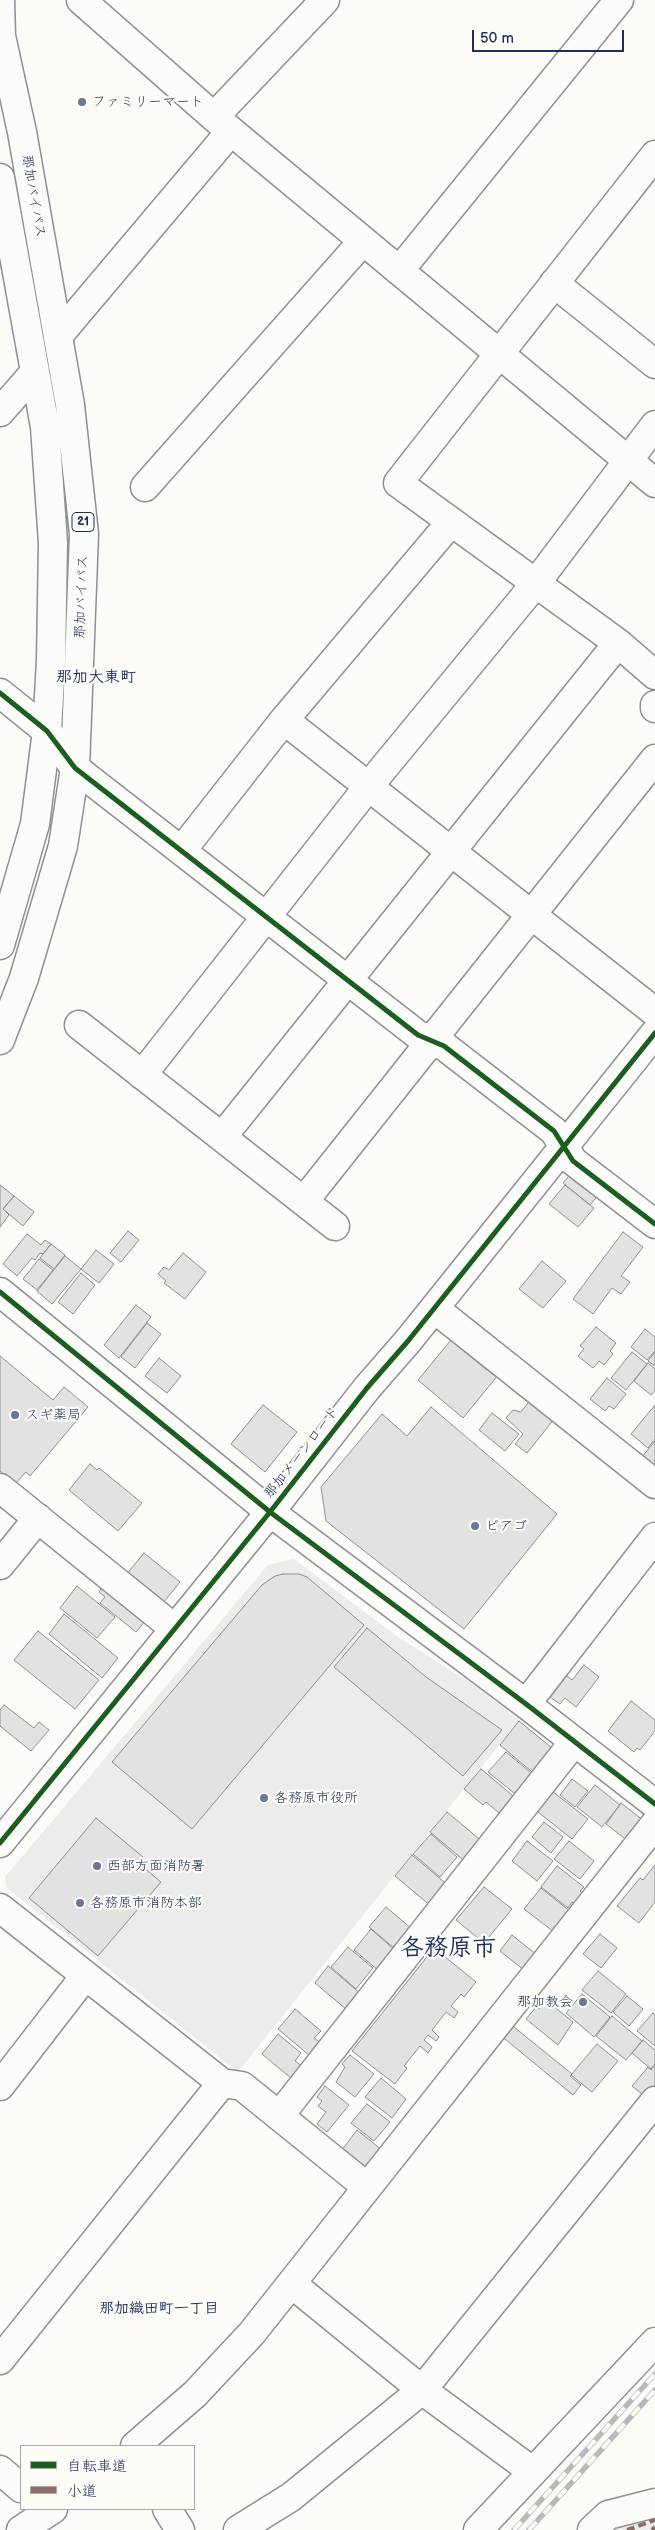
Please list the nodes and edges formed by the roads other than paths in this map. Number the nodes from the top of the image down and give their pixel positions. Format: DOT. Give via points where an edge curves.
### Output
graph roads {
  1 [pos="0,0"];
  2 [pos="81,0"];
  3 [pos="325,0"];
  4 [pos="619,0"];
  5 [pos="222,124"];
  6 [pos="655,155"];
  7 [pos="0,178"];
  8 [pos="363,240"];
  9 [pos="400,271"];
  10 [pos="554,284"];
  11 [pos="58,336"];
  12 [pos="499,354"];
  13 [pos="655,364"];
  14 [pos="34,373"];
  15 [pos="0,412"];
  16 [pos="655,425"];
  17 [pos="627,460"];
  18 [pos="655,483"];
  19 [pos="145,487"];
  20 [pos="451,522"];
  21 [pos="536,583"];
  22 [pos="618,643"];
  23 [pos="655,675"];
  24 [pos="0,693"];
  25 [pos="284,720"];
  26 [pos="47,731"];
  27 [pos="655,759"];
  28 [pos="74,768"];
  29 [pos="368,787"];
  30 [pos="182,850"];
  31 [pos="449,851"];
  32 [pos="531,915"];
  33 [pos="267,916"];
  34 [pos="0,945"];
  35 [pos="348,979"];
  36 [pos="655,1012"];
  37 [pos="79,1025"];
  38 [pos="655,1033"];
  39 [pos="0,1040"];
  40 [pos="430,1040"];
  41 [pos="142,1075"];
  42 [pos="222,1137"];
  43 [pos="563,1146"];
  44 [pos="304,1201"];
  45 [pos="655,1224"];
  46 [pos="335,1226"];
  47 [pos="0,1292"];
  48 [pos="435,1308"];
  49 [pos="655,1484"];
  50 [pos="0,1488"];
  51 [pos="270,1512"];
  52 [pos="38,1518"];
  53 [pos="655,1537"];
  54 [pos="0,1565"];
  55 [pos="174,1629"];
  56 [pos="526,1704"];
  57 [pos="574,1742"];
  58 [pos="655,1804"];
  59 [pos="655,1824"];
  60 [pos="0,1843"];
  61 [pos="0,1908"];
  62 [pos="86,1976"];
  63 [pos="222,2083"];
  64 [pos="0,2086"];
  65 [pos="655,2101"];
  66 [pos="279,2116"];
  67 [pos="367,2187"];
  68 [pos="292,2284"];
  69 [pos="655,2342"];
  70 [pos="0,2360"];
  71 [pos="422,2390"];
  72 [pos="135,2445"];
  73 [pos="0,2470"];
  74 [pos="532,2472"];
  75 [pos="20,2487"];
  76 [pos="655,2503"];
  77 [pos="168,2510"];
  78 [pos="52,2515"];
  79 [pos="21,2530"];
  80 [pos="180,2530"];
  81 [pos="238,2530"];
  82 [pos="478,2530"];
  83 [pos="592,2530"];
  1 -- 11 [label="main road, 那加バイパス / 21" via="2,36"];
  2 -- 5 [label="main road"];
  3 -- 5 [label="main road"];
  4 -- 9 [label="main road"];
  5 -- 8 [label="main road"];
  5 -- 11 [label="main road"];
  6 -- 10 [label="main road"];
  7 -- 14 [label="main road, 那加バイパス / 21"];
  8 -- 9 [label="main road"];
  8 -- 19 [label="main road"];
  9 -- 12 [label="main road"];
  10 -- 12 [label="main road"];
  10 -- 13 [label="main road"];
  11 -- 28 [label="main road, 那加バイパス / 21" via="70,405 84,534"];
  12 -- 17 [label="main road"];
  12 -- 20 [label="main road" via="398,484"];
  14 -- 15 [label="main road"];
  14 -- 26 [label="main road, 那加バイパス / 21" via="45,427 53,543 52,660"];
  16 -- 17 [label="main road"];
  17 -- 18 [label="main road"];
  17 -- 21 [label="main road"];
  20 -- 21 [label="main road"];
  20 -- 25 [label="main road"];
  21 -- 22 [label="main road"];
  21 -- 29 [label="main road"];
  22 -- 23 [label="main road"];
  22 -- 31 [label="main road"];
  24 -- 26 [label="main road"];
  25 -- 29 [label="main road"];
  25 -- 30 [label="main road"];
  26 -- 28 [label="main road"];
  26 -- 34 [label="main road, 那加バイパス / 21" via="35,824"];
  27 -- 32 [label="main road"];
  28 -- 30 [label="main road"];
  28 -- 39 [label="main road, 那加バイパス / 21" via="60,855 24,978"];
  29 -- 31 [label="main road"];
  29 -- 33 [label="main road"];
  30 -- 33 [label="main road"];
  31 -- 32 [label="main road"];
  31 -- 35 [label="main road"];
  32 -- 36 [label="main road"];
  32 -- 40 [label="main road"];
  33 -- 35 [label="main road"];
  33 -- 41 [label="main road"];
  35 -- 40 [label="main road" via="418,1035"];
  35 -- 42 [label="main road"];
  37 -- 41 [label="main road"];
  38 -- 43 [label="main road, 那加メーンロード"];
  40 -- 43 [label="main road" via="444,1046 554,1131"];
  40 -- 44 [label="main road"];
  41 -- 42 [label="main road"];
  42 -- 44 [label="main road"];
  43 -- 45 [label="main road" via="573,1161"];
  43 -- 48 [label="main road, 那加メーンロード"];
  44 -- 46 [label="main road"];
  47 -- 51 [label="main road"];
  48 -- 49 [label="main road"];
  48 -- 51 [label="main road, 那加メーンロード" via="366,1388"];
  50 -- 52 [label="main road"];
  51 -- 55 [label="main road, 那加メーンロード"];
  51 -- 56 [label="main road"];
  52 -- 54 [label="main road"];
  52 -- 55 [label="main road"];
  53 -- 56 [label="main road"];
  55 -- 60 [label="main road, 那加メーンロード"];
  56 -- 57 [label="main road"];
  57 -- 58 [label="main road"];
  57 -- 66 [label="main road"];
  59 -- 67 [label="main road"];
  61 -- 62 [label="main road"];
  62 -- 63 [label="main road"];
  62 -- 64 [label="main road"];
  63 -- 66 [label="main road" via="242,2086"];
  63 -- 70 [label="main road"];
  65 -- 71 [label="main road"];
  66 -- 67 [label="main road"];
  67 -- 68 [label="main road"];
  68 -- 71 [label="main road"];
  68 -- 72 [label="main road" via="196,2394"];
  69 -- 74 [label="main road"];
  71 -- 74 [label="main road"];
  71 -- 81 [label="main road" via="292,2497"];
  73 -- 75 [label="main road"];
  74 -- 82 [label="main road"];
  76 -- 83 [label="main road" via="608,2515"];
  77 -- 80 [label="main road"];
  78 -- 79 [label="main road"];
}
